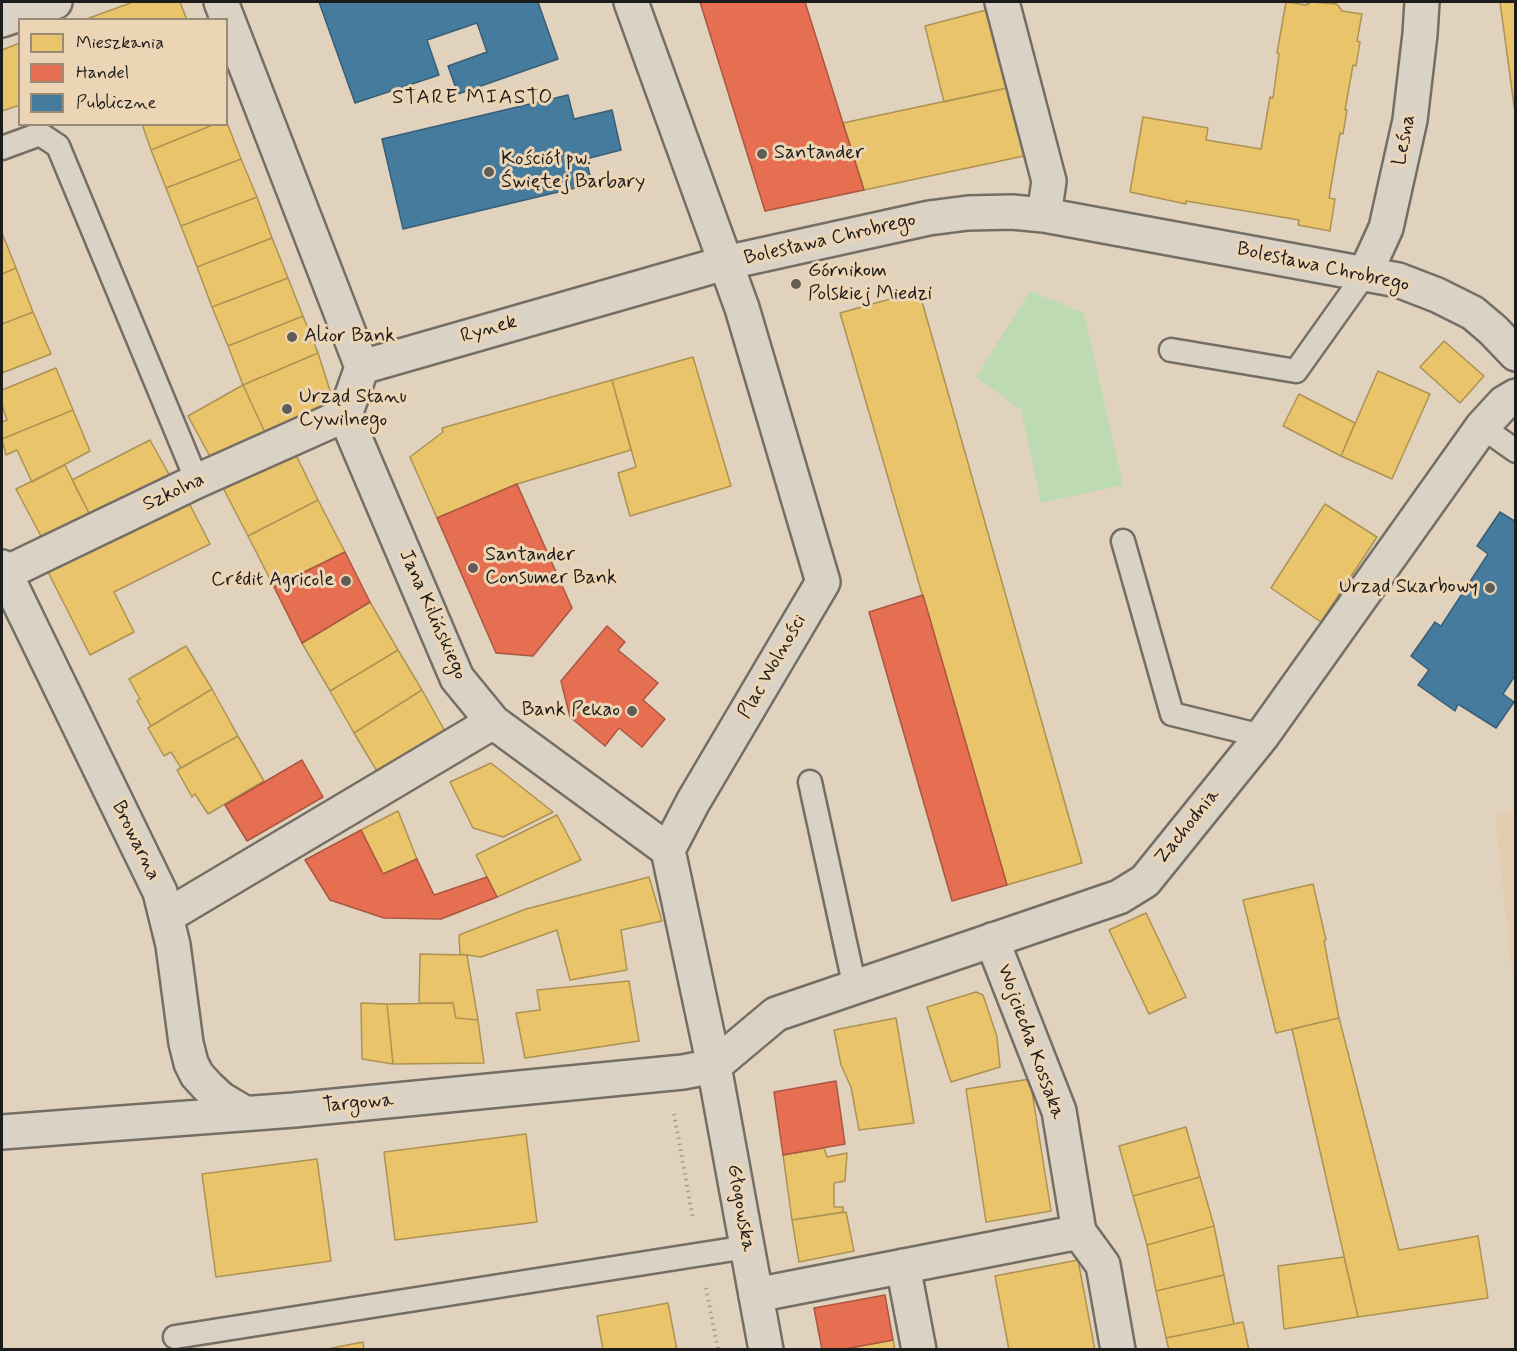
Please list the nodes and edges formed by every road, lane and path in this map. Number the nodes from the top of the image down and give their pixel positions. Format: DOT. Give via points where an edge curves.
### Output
graph roads {
  1 [pos="55,2"];
  2 [pos="221,2"];
  3 [pos="631,2"];
  4 [pos="1002,2"];
  5 [pos="1422,2"];
  6 [pos="227,18"];
  7 [pos="2,20"];
  8 [pos="228,20"];
  9 [pos="2,148"];
  10 [pos="1044,215"];
  11 [pos="725,263"];
  12 [pos="1365,273"];
  13 [pos="1171,350"];
  14 [pos="1515,354"];
  15 [pos="362,366"];
  16 [pos="1515,396"];
  17 [pos="345,415"];
  18 [pos="1482,427"];
  19 [pos="1515,451"];
  20 [pos="197,481"];
  21 [pos="1123,541"];
  22 [pos="3,571"];
  23 [pos="493,722"];
  24 [pos="1262,736"];
  25 [pos="810,782"];
  26 [pos="668,850"];
  27 [pos="167,916"];
  28 [pos="992,940"];
  29 [pos="855,988"];
  30 [pos="714,1066"];
  31 [pos="640,1077"];
  32 [pos="243,1113"];
  33 [pos="2,1132"];
  34 [pos="1079,1232"];
  35 [pos="747,1247"];
  36 [pos="700,1254"];
  37 [pos="903,1266"];
  38 [pos="756,1295"];
  39 [pos="175,1337"];
  40 [pos="718,1350"];
  41 [pos="766,1350"];
  42 [pos="919,1350"];
  43 [pos="1118,1350"];
  1 -- 7 [label="street"];
  2 -- 6 [label="street"];
  3 -- 11 [label="street"];
  4 -- 10 [label="street" via="1049,181"];
  5 -- 12 [label="street, Leśna" via="1410,120 1386,228"];
  8 -- 15 [label="street"];
  9 -- 20 [label="lane" via="40,134 58,146"];
  10 -- 11 [label="street, Bolesława Chrobrego" via="968,213 929,218"];
  10 -- 12 [label="street, Bolesława Chrobrego"];
  11 -- 15 [label="street, Rynek"];
  11 -- 26 [label="street, Plac Wolności" via="742,308 823,582"];
  12 -- 13 [label="lane" via="1296,371"];
  12 -- 14 [label="street, Bolesława Chrobrego" via="1398,280 1473,313"];
  15 -- 17 [label="street"];
  16 -- 18 [label="street, Zachodnia"];
  17 -- 20 [label="street, Szkolna"];
  17 -- 23 [label="street, Jana Kilińskiego" via="457,678"];
  18 -- 19 [label="lane"];
  18 -- 24 [label="street, Zachodnia"];
  20 -- 22 [label="street, Szkolna"];
  21 -- 24 [label="lane" via="1172,714"];
  22 -- 27 [label="street, Browarna" via="160,891"];
  23 -- 26 [label="street, Jana Kilińskiego"];
  23 -- 27 [label="street"];
  24 -- 28 [label="street, Zachodnia" via="1145,881 1119,897"];
  25 -- 29 [label="lane"];
  26 -- 30 [label="street"];
  27 -- 32 [label="street, Browarna" via="192,1063 208,1087"];
  28 -- 29 [label="street, Zachodnia"];
  28 -- 34 [label="street, Wojciecha Kossaka" via="1059,1111"];
  29 -- 30 [label="street, Zachodnia" via="776,1014"];
  30 -- 31 [label="street, Targowa"];
  30 -- 35 [label="street, Głogowska"];
  31 -- 32 [label="street, Targowa"];
  31 -- 36 [label="path" via="645,1111 674,1114"];
  32 -- 33 [label="street, Targowa"];
  34 -- 37 [label="street"];
  34 -- 43 [label="street, Wojciecha Kossaka" via="1103,1265"];
  35 -- 36 [label="lane"];
  35 -- 38 [label="street, Głogowska"];
  36 -- 39 [label="lane"];
  36 -- 40 [label="path"];
  37 -- 38 [label="street"];
  37 -- 42 [label="street"];
  38 -- 41 [label="street, Głogowska"];
}
